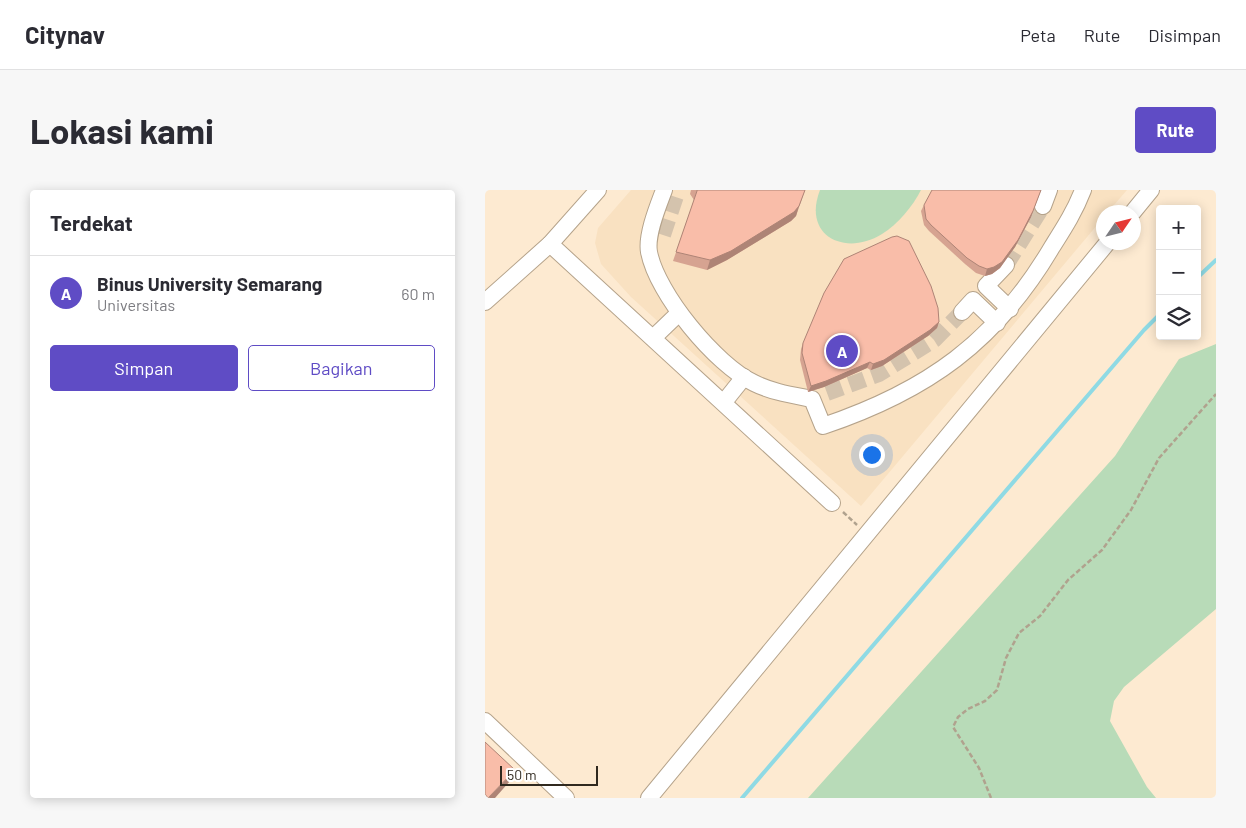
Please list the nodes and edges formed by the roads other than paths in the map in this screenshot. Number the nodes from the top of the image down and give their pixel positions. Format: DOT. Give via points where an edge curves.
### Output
graph roads {
  1 [pos="598,190"];
  2 [pos="664,190"];
  3 [pos="1049,190"];
  4 [pos="1083,190"];
  5 [pos="1151,190"];
  6 [pos="1139,205"];
  7 [pos="1043,206"];
  8 [pos="663,236"];
  9 [pos="550,244"];
  10 [pos="1101,250"];
  11 [pos="649,252"];
  12 [pos="1007,265"];
  13 [pos="485,302"];
  14 [pos="1010,309"];
  15 [pos="963,312"];
  16 [pos="679,313"];
  17 [pos="997,323"];
  18 [pos="653,338"];
  19 [pos="744,378"];
  20 [pos="724,402"];
  21 [pos="832,503"];
  22 [pos="485,721"];
  23 [pos="566,798"];
  24 [pos="649,798"];
  1 -- 9 [label="street"];
  2 -- 11 [label="street" via="653,222"];
  3 -- 7 [label="street"];
  4 -- 14 [label="street" via="1076,209"];
  5 -- 6 [label="street"];
  8 -- 11 [label="street"];
  9 -- 13 [label="street"];
  9 -- 18 [label="street"];
  10 -- 24 [label="street"];
  11 -- 16 [label="street"];
  12 -- 14 [label="street" via="987,286"];
  14 -- 17 [label="street"];
  15 -- 17 [label="street" via="973,300"];
  16 -- 18 [label="street"];
  16 -- 19 [label="street" via="708,349"];
  17 -- 19 [label="street" via="928,379 879,405 823,426 820,396 776,392"];
  18 -- 20 [label="street"];
  19 -- 20 [label="street"];
  20 -- 21 [label="street"];
  22 -- 23 [label="street"];
}
